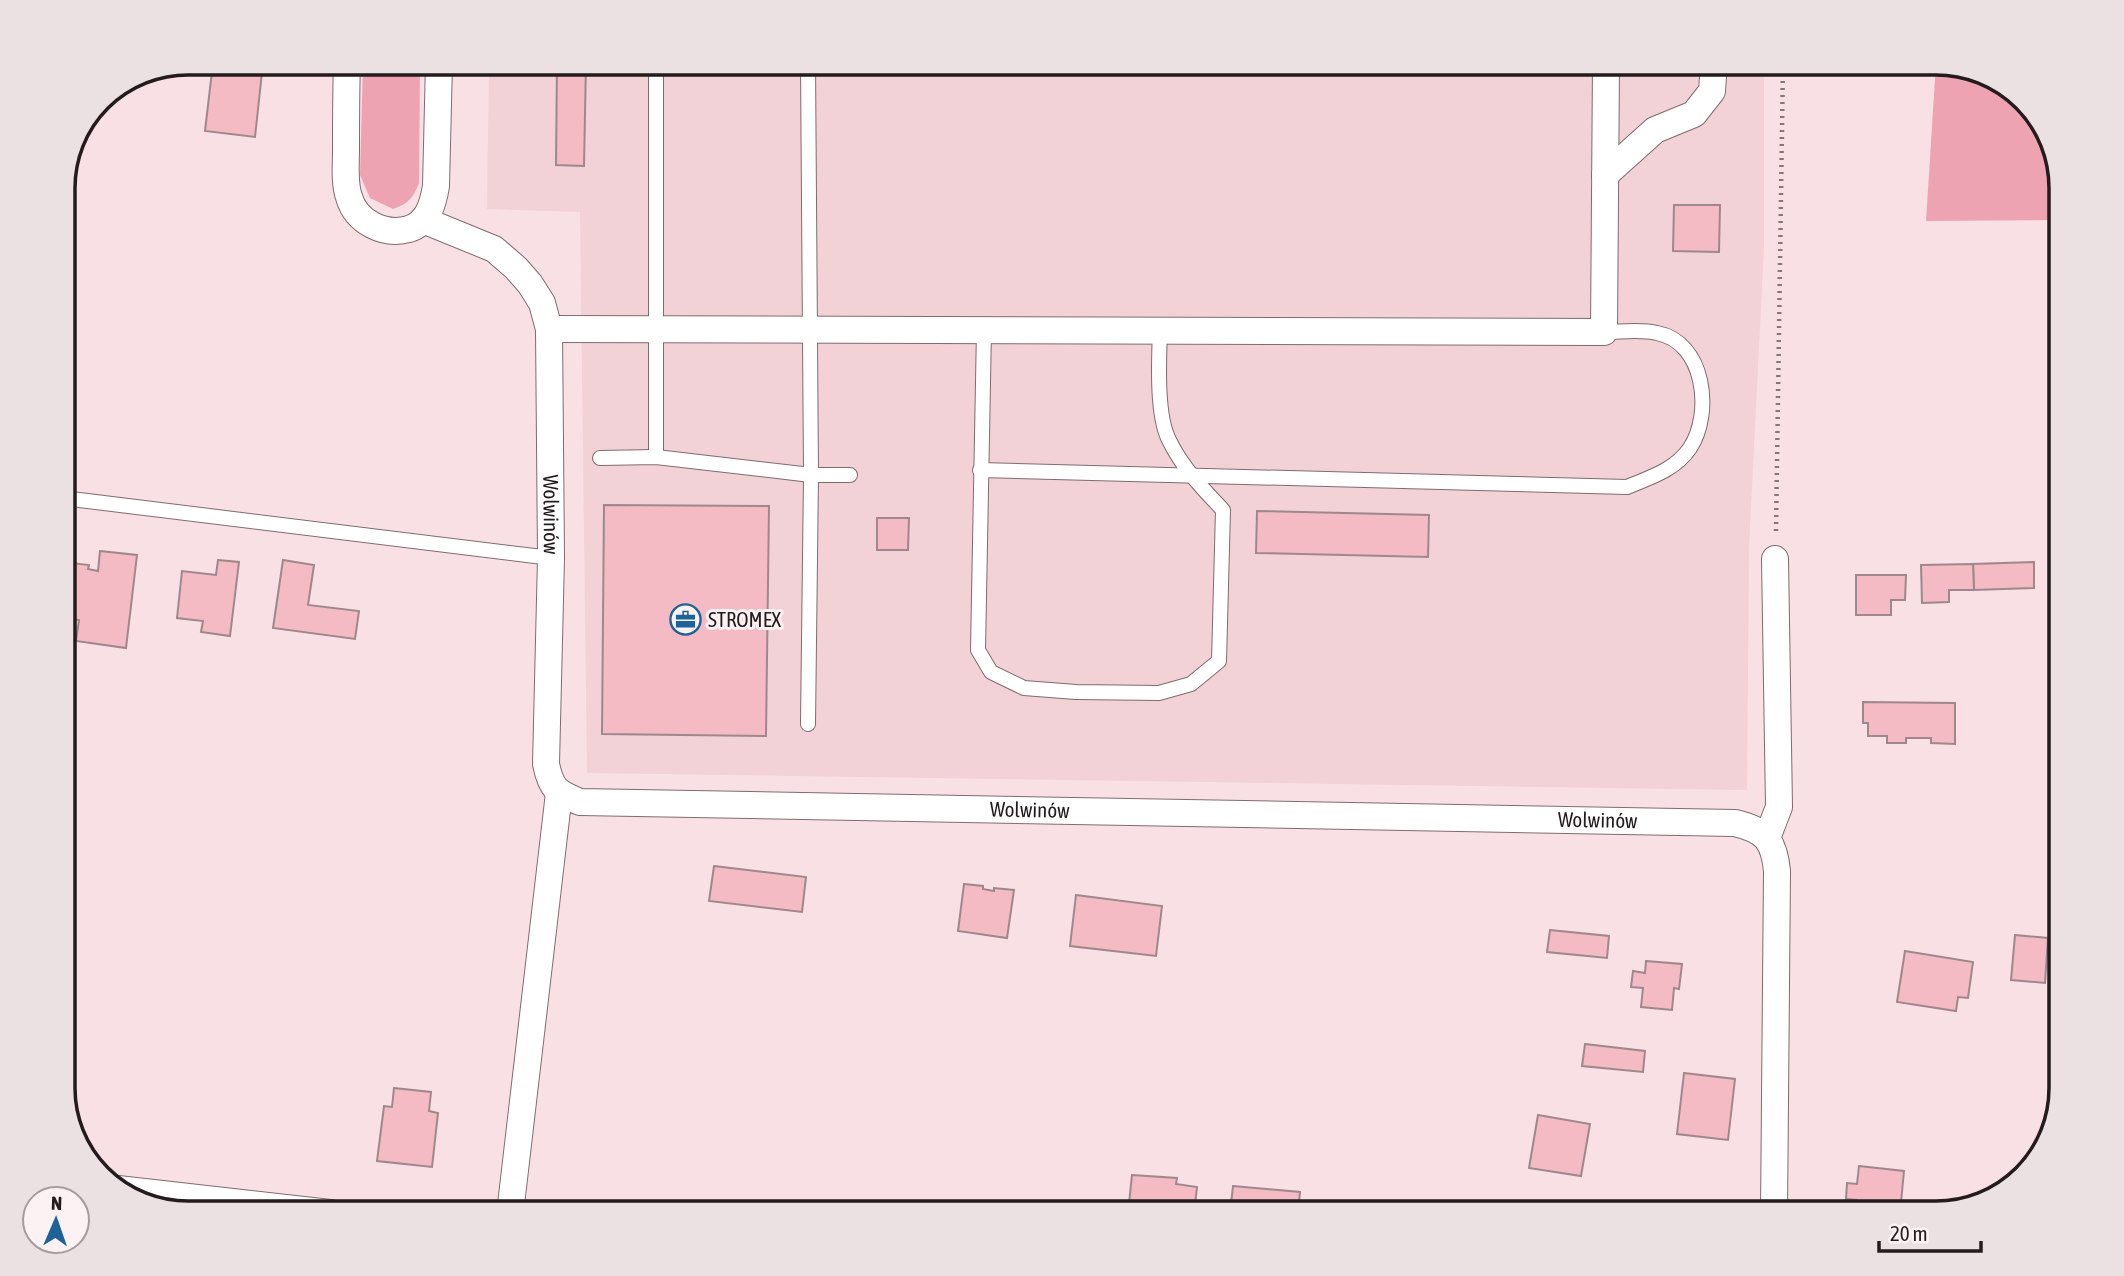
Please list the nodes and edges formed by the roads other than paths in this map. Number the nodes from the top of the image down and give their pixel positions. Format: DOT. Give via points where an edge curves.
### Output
graph roads {
  1 [pos="347,75"];
  2 [pos="439,75"];
  3 [pos="656,75"];
  4 [pos="808,75"];
  5 [pos="1606,75"];
  6 [pos="1713,75"];
  7 [pos="1605,175"];
  8 [pos="423,220"];
  9 [pos="549,329"];
  10 [pos="655,329"];
  11 [pos="811,329"];
  12 [pos="984,329"];
  13 [pos="1160,330"];
  14 [pos="1604,332"];
  15 [pos="656,457"];
  16 [pos="600,458"];
  17 [pos="980,470"];
  18 [pos="811,475"];
  19 [pos="850,475"];
  20 [pos="1190,475"];
  21 [pos="75,499"];
  22 [pos="551,558"];
  23 [pos="1775,559"];
  24 [pos="808,724"];
  25 [pos="559,793"];
  26 [pos="1767,838"];
  27 [pos="145,1192"];
  28 [pos="224,1201"];
  29 [pos="511,1201"];
  30 [pos="1774,1201"];
  1 -- 8 [label="street" via="349,198 361,217 377,228 395,231"];
  2 -- 8 [label="street" via="436,186 433,205"];
  3 -- 10 [label="lane"];
  4 -- 11 [label="lane"];
  5 -- 7 [label="street"];
  6 -- 7 [label="street" via="1712,91 1694,114 1655,130"];
  7 -- 14 [label="street"];
  8 -- 9 [label="street, Wolwinów" via="494,249 530,284 542,303"];
  9 -- 10 [label="street"];
  9 -- 22 [label="street, Wolwinów"];
  10 -- 11 [label="street"];
  10 -- 15 [label="lane"];
  11 -- 12 [label="street"];
  11 -- 18 [label="lane"];
  12 -- 13 [label="street"];
  12 -- 17 [label="lane"];
  13 -- 14 [label="street"];
  13 -- 20 [label="lane" via="1159,390 1167,438"];
  14 -- 20 [label="lane" via="1659,332 1688,348 1702,381 1702,420 1690,448 1667,471 1628,487"];
  15 -- 16 [label="lane"];
  15 -- 18 [label="lane"];
  17 -- 20 [label="lane"];
  17 -- 20 [label="lane" via="978,650 991,672 1024,688 1076,692 1160,693 1191,684 1219,661 1223,510"];
  18 -- 19 [label="lane"];
  18 -- 24 [label="lane"];
  21 -- 22 [label="lane"];
  22 -- 25 [label="street, Wolwinów" via="546,764 549,781"];
  23 -- 26 [label="street" via="1779,807"];
  25 -- 26 [label="street, Wolwinów" via="580,802 1735,823 1753,827"];
  25 -- 29 [label="street"];
  26 -- 30 [label="street" via="1776,853 1777,871"];
  27 -- 28 [label="street"];
}
